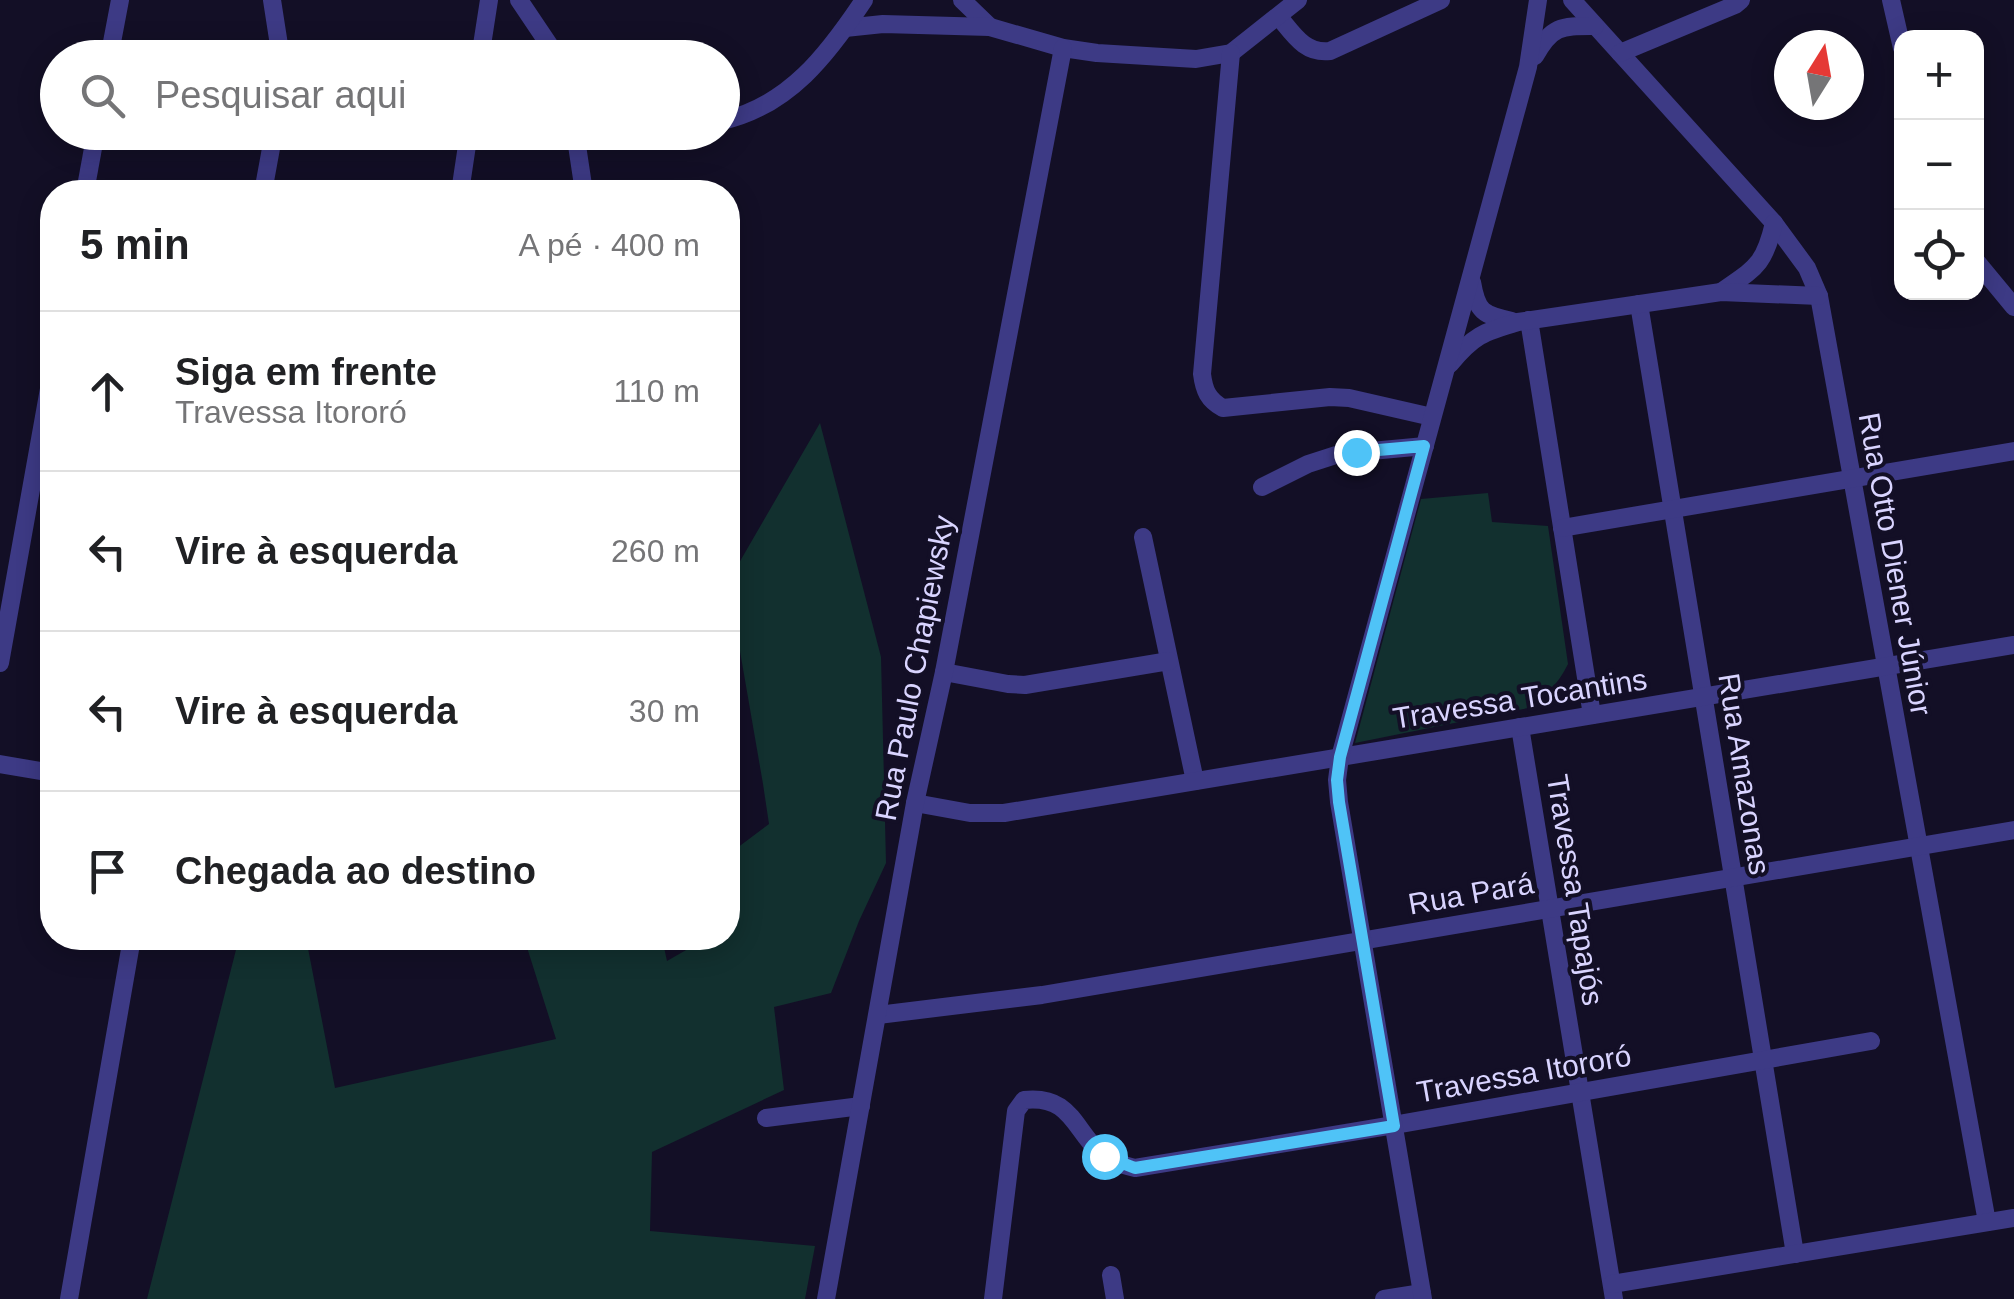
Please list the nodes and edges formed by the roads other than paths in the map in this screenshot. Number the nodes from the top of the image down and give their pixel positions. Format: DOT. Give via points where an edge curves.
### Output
graph roads {
  1 [pos="120,0"];
  2 [pos="272,0"];
  3 [pos="489,0"];
  4 [pos="519,0"];
  5 [pos="864,0"];
  6 [pos="962,0"];
  7 [pos="1298,0"];
  8 [pos="1441,0"];
  9 [pos="1538,0"];
  10 [pos="1572,0"];
  11 [pos="1741,0"];
  12 [pos="1891,0"];
  13 [pos="1279,18"];
  14 [pos="1595,26"];
  15 [pos="845,28"];
  16 [pos="990,28"];
  17 [pos="1898,30"];
  18 [pos="112,40"];
  19 [pos="279,40"];
  20 [pos="483,40"];
  21 [pos="546,40"];
  22 [pos="1063,48"];
  23 [pos="1232,53"];
  24 [pos="1620,54"];
  25 [pos="1528,67"];
  26 [pos="740,117"];
  27 [pos="93,150"];
  28 [pos="271,150"];
  29 [pos="466,150"];
  30 [pos="578,150"];
  31 [pos="87,180"];
  32 [pos="265,180"];
  33 [pos="462,180"];
  34 [pos="582,180"];
  35 [pos="1774,223"];
  36 [pos="1984,271"];
  37 [pos="1471,276"];
  38 [pos="1721,292"];
  39 [pos="1819,296"];
  40 [pos="1639,304"];
  41 [pos="2014,308"];
  42 [pos="1523,321"];
  43 [pos="1446,368"];
  44 [pos="1432,416"];
  45 [pos="40,439"];
  46 [pos="1424,446"];
  47 [pos="2014,451"];
  48 [pos="1852,479"];
  49 [pos="1262,487"];
  50 [pos="1673,510"];
  51 [pos="1562,528"];
  52 [pos="1143,537"];
  53 [pos="2014,645"];
  54 [pos="1170,661"];
  55 [pos="0,663"];
  56 [pos="1886,666"];
  57 [pos="944,672"];
  58 [pos="1704,696"];
  59 [pos="1592,715"];
  60 [pos="1520,727"];
  61 [pos="1340,757"];
  62 [pos="0,764"];
  63 [pos="40,771"];
  64 [pos="1195,781"];
  65 [pos="916,803"];
  66 [pos="2014,830"];
  67 [pos="1918,846"];
  68 [pos="1733,877"];
  69 [pos="1550,908"];
  70 [pos="1362,940"];
  71 [pos="130,950"];
  72 [pos="878,1014"];
  73 [pos="1871,1040"];
  74 [pos="1763,1060"];
  75 [pos="1580,1092"];
  76 [pos="861,1106"];
  77 [pos="766,1118"];
  78 [pos="1394,1126"];
  79 [pos="2014,1218"];
  80 [pos="1987,1222"];
  81 [pos="1795,1254"];
  82 [pos="1111,1275"];
  83 [pos="1613,1292"];
  84 [pos="1422,1296"];
  85 [pos="69,1299"];
  86 [pos="826,1299"];
  87 [pos="993,1299"];
  88 [pos="1115,1299"];
  89 [pos="1384,1299"];
  1 -- 18 [label="street"];
  2 -- 19 [label="street"];
  3 -- 20 [label="street"];
  4 -- 21 [label="street"];
  5 -- 15 [label="street"];
  6 -- 16 [label="street"];
  7 -- 13 [label="street"];
  8 -- 13 [label="street" via="1330,51 1305,47"];
  9 -- 25 [label="street"];
  10 -- 14 [label="street, Rua Otto Diener Júnior"];
  11 -- 24 [label="street"];
  12 -- 17 [label="street"];
  13 -- 23 [label="street"];
  14 -- 24 [label="street, Rua Otto Diener Júnior"];
  14 -- 25 [label="street" via="1547,35"];
  15 -- 16 [label="street"];
  15 -- 26 [label="street" via="807,75"];
  16 -- 22 [label="street"];
  22 -- 23 [label="street" via="1140,58"];
  22 -- 57 [label="street, Rua Paulo Chapiewsky"];
  23 -- 44 [label="street" via="1204,388 1223,408 1330,397"];
  24 -- 35 [label="street, Rua Otto Diener Júnior"];
  25 -- 37 [label="street"];
  27 -- 31 [label="street"];
  28 -- 32 [label="street"];
  29 -- 33 [label="street"];
  30 -- 34 [label="street"];
  35 -- 38 [label="street" via="1760,261"];
  35 -- 39 [label="street, Rua Otto Diener Júnior"];
  36 -- 41 [label="street"];
  37 -- 42 [label="street" via="1483,312"];
  37 -- 43 [label="street"];
  38 -- 39 [label="street"];
  38 -- 40 [label="street"];
  39 -- 48 [label="street, Rua Otto Diener Júnior"];
  40 -- 42 [label="street"];
  40 -- 50 [label="street, Rua Amazonas"];
  42 -- 43 [label="street" via="1486,331"];
  42 -- 51 [label="street"];
  43 -- 44 [label="street"];
  44 -- 46 [label="street"];
  45 -- 55 [label="street"];
  46 -- 49 [label="street" via="1339,454"];
  46 -- 61 [label="street"];
  47 -- 48 [label="street"];
  48 -- 50 [label="street"];
  48 -- 56 [label="street, Rua Otto Diener Júnior"];
  50 -- 51 [label="street"];
  50 -- 58 [label="street, Rua Amazonas"];
  51 -- 59 [label="street"];
  52 -- 54 [label="street"];
  53 -- 56 [label="street, Travessa Tocantins"];
  54 -- 57 [label="street" via="1025,685"];
  54 -- 64 [label="street"];
  56 -- 58 [label="street, Travessa Tocantins"];
  56 -- 67 [label="street, Rua Otto Diener Júnior"];
  57 -- 65 [label="street, Rua Paulo Chapiewsky"];
  58 -- 59 [label="street, Travessa Tocantins"];
  58 -- 68 [label="street, Rua Amazonas"];
  59 -- 60 [label="street, Travessa Tocantins"];
  60 -- 61 [label="street, Travessa Tocantins"];
  60 -- 69 [label="street, Travessa Tapajós"];
  61 -- 64 [label="street, Travessa Tocantins"];
  61 -- 70 [label="street" via="1339,802"];
  62 -- 63 [label="street"];
  64 -- 65 [label="street, Travessa Tocantins" via="1004,813"];
  65 -- 72 [label="street, Rua Paulo Chapiewsky"];
  66 -- 67 [label="street, Rua Pará"];
  67 -- 68 [label="street, Rua Pará"];
  67 -- 80 [label="street, Rua Otto Diener Júnior"];
  68 -- 69 [label="street, Rua Pará"];
  68 -- 74 [label="street, Rua Amazonas"];
  69 -- 70 [label="street, Rua Pará"];
  69 -- 75 [label="street, Travessa Tapajós"];
  70 -- 72 [label="street, Rua Pará" via="1042,995"];
  70 -- 78 [label="street"];
  71 -- 85 [label="street"];
  72 -- 76 [label="street, Rua Paulo Chapiewsky"];
  73 -- 74 [label="street, Travessa Itororó"];
  74 -- 75 [label="street, Travessa Itororó"];
  74 -- 81 [label="street, Rua Amazonas"];
  75 -- 78 [label="street, Travessa Itororó"];
  75 -- 83 [label="street, Travessa Tapajós"];
  76 -- 77 [label="street"];
  76 -- 86 [label="street, Rua Paulo Chapiewsky"];
  78 -- 84 [label="street"];
  78 -- 87 [label="street, Travessa Itororó" via="1135,1168 1104,1156 1056,1104 1024,1100 1016,1110"];
  79 -- 80 [label="street"];
  80 -- 81 [label="street"];
  81 -- 83 [label="street"];
  82 -- 88 [label="street"];
  84 -- 89 [label="street"];
}
